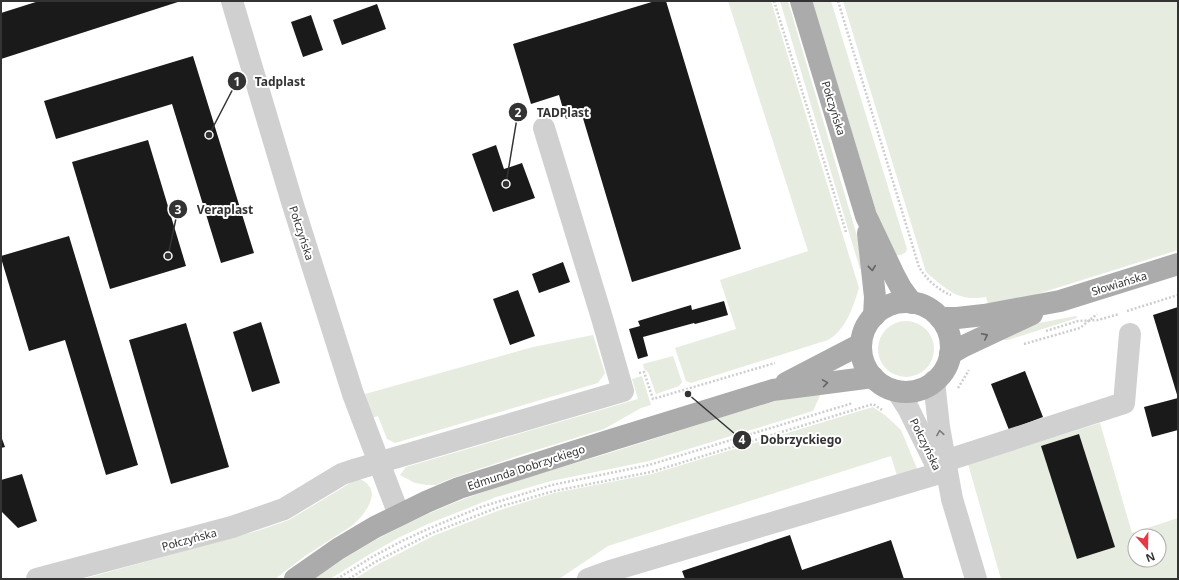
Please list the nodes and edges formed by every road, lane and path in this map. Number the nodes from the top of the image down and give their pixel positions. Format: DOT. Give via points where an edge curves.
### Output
graph roads {
  1 [pos="232,1"];
  2 [pos="774,1"];
  3 [pos="801,1"];
  4 [pos="838,1"];
  5 [pos="544,128"];
  6 [pos="866,216"];
  7 [pos="847,237"];
  8 [pos="1178,264"];
  9 [pos="951,295"];
  10 [pos="1178,295"];
  11 [pos="1060,301"];
  12 [pos="912,303"];
  13 [pos="1104,312"];
  14 [pos="874,316"];
  15 [pos="940,318"];
  16 [pos="1088,321"];
  17 [pos="1040,333"];
  18 [pos="1130,334"];
  19 [pos="861,344"];
  20 [pos="1019,345"];
  21 [pos="950,354"];
  22 [pos="775,363"];
  23 [pos="972,364"];
  24 [pos="873,377"];
  25 [pos="619,378"];
  26 [pos="934,381"];
  27 [pos="773,390"];
  28 [pos="897,391"];
  29 [pos="956,391"];
  30 [pos="859,401"];
  31 [pos="836,406"];
  32 [pos="886,413"];
  33 [pos="839,414"];
  34 [pos="378,462"];
  35 [pos="943,467"];
  36 [pos="398,515"];
  37 [pos="632,572"];
  38 [pos="37,579"];
  39 [pos="295,579"];
  40 [pos="337,579"];
  41 [pos="349,579"];
  42 [pos="588,579"];
  43 [pos="976,579"];
  1 -- 34 [label="street, Połczyńska" via="293,205 353,394"];
  2 -- 7 [label="path"];
  3 -- 6 [label="main road, Połczyńska"];
  4 -- 9 [label="path" via="919,267 923,275"];
  5 -- 25 [label="street"];
  6 -- 12 [label="main road, Połczyńska" via="894,275"];
  6 -- 14 [label="main road, Połczyńska, one-way" via="875,297"];
  8 -- 11 [label="main road, Słowiańska"];
  10 -- 16 [label="path"];
  11 -- 15 [label="main road, Słowiańska" via="984,315"];
  21 -- 11 [label="main road, Słowiańska, one-way"];
  12 -- 14 [label="main road" via="894,304 883,308"];
  12 -- 15 [label="main road" via="927,308"];
  13 -- 16 [label="path" via="1096,314"];
  14 -- 19 [label="main road" via="865,329"];
  15 -- 21 [label="main road" via="950,337"];
  16 -- 17 [label="path" via="1078,321"];
  16 -- 20 [label="path" via="1080,328"];
  18 -- 35 [label="street" via="1124,403"];
  19 -- 24 [label="main road" via="866,368"];
  19 -- 27 [label="main road, Edmunda Dobrzyckiego"];
  21 -- 26 [label="main road" via="945,369"];
  22 -- 25 [label="path" via="653,399 644,372"];
  23 -- 29 [label="path"];
  27 -- 24 [label="main road, Edmunda Dobrzyckiego, one-way"];
  24 -- 28 [label="main road"];
  25 -- 34 [label="street" via="623,392"];
  26 -- 28 [label="main road" via="917,390"];
  35 -- 26 [label="street, Połczyńska, one-way"];
  27 -- 36 [label="main road, Edmunda Dobrzyckiego" via="459,488"];
  28 -- 35 [label="street, Połczyńska"];
  30 -- 31 [label="path"];
  31 -- 33 [label="path"];
  31 -- 40 [label="path" via="650,465 552,485 486,505 402,541"];
  32 -- 33 [label="path" via="873,404"];
  33 -- 41 [label="path" via="651,472 554,491 499,507 432,533 375,562"];
  34 -- 36 [label="street, Połczyńska"];
  34 -- 38 [label="street, Połczyńska" via="342,474 284,509 232,527"];
  35 -- 37 [label="street"];
  35 -- 43 [label="street, Połczyńska"];
  36 -- 39 [label="main road, Edmunda Dobrzyckiego" via="338,549"];
  37 -- 42 [label="street" via="610,571"];
}
